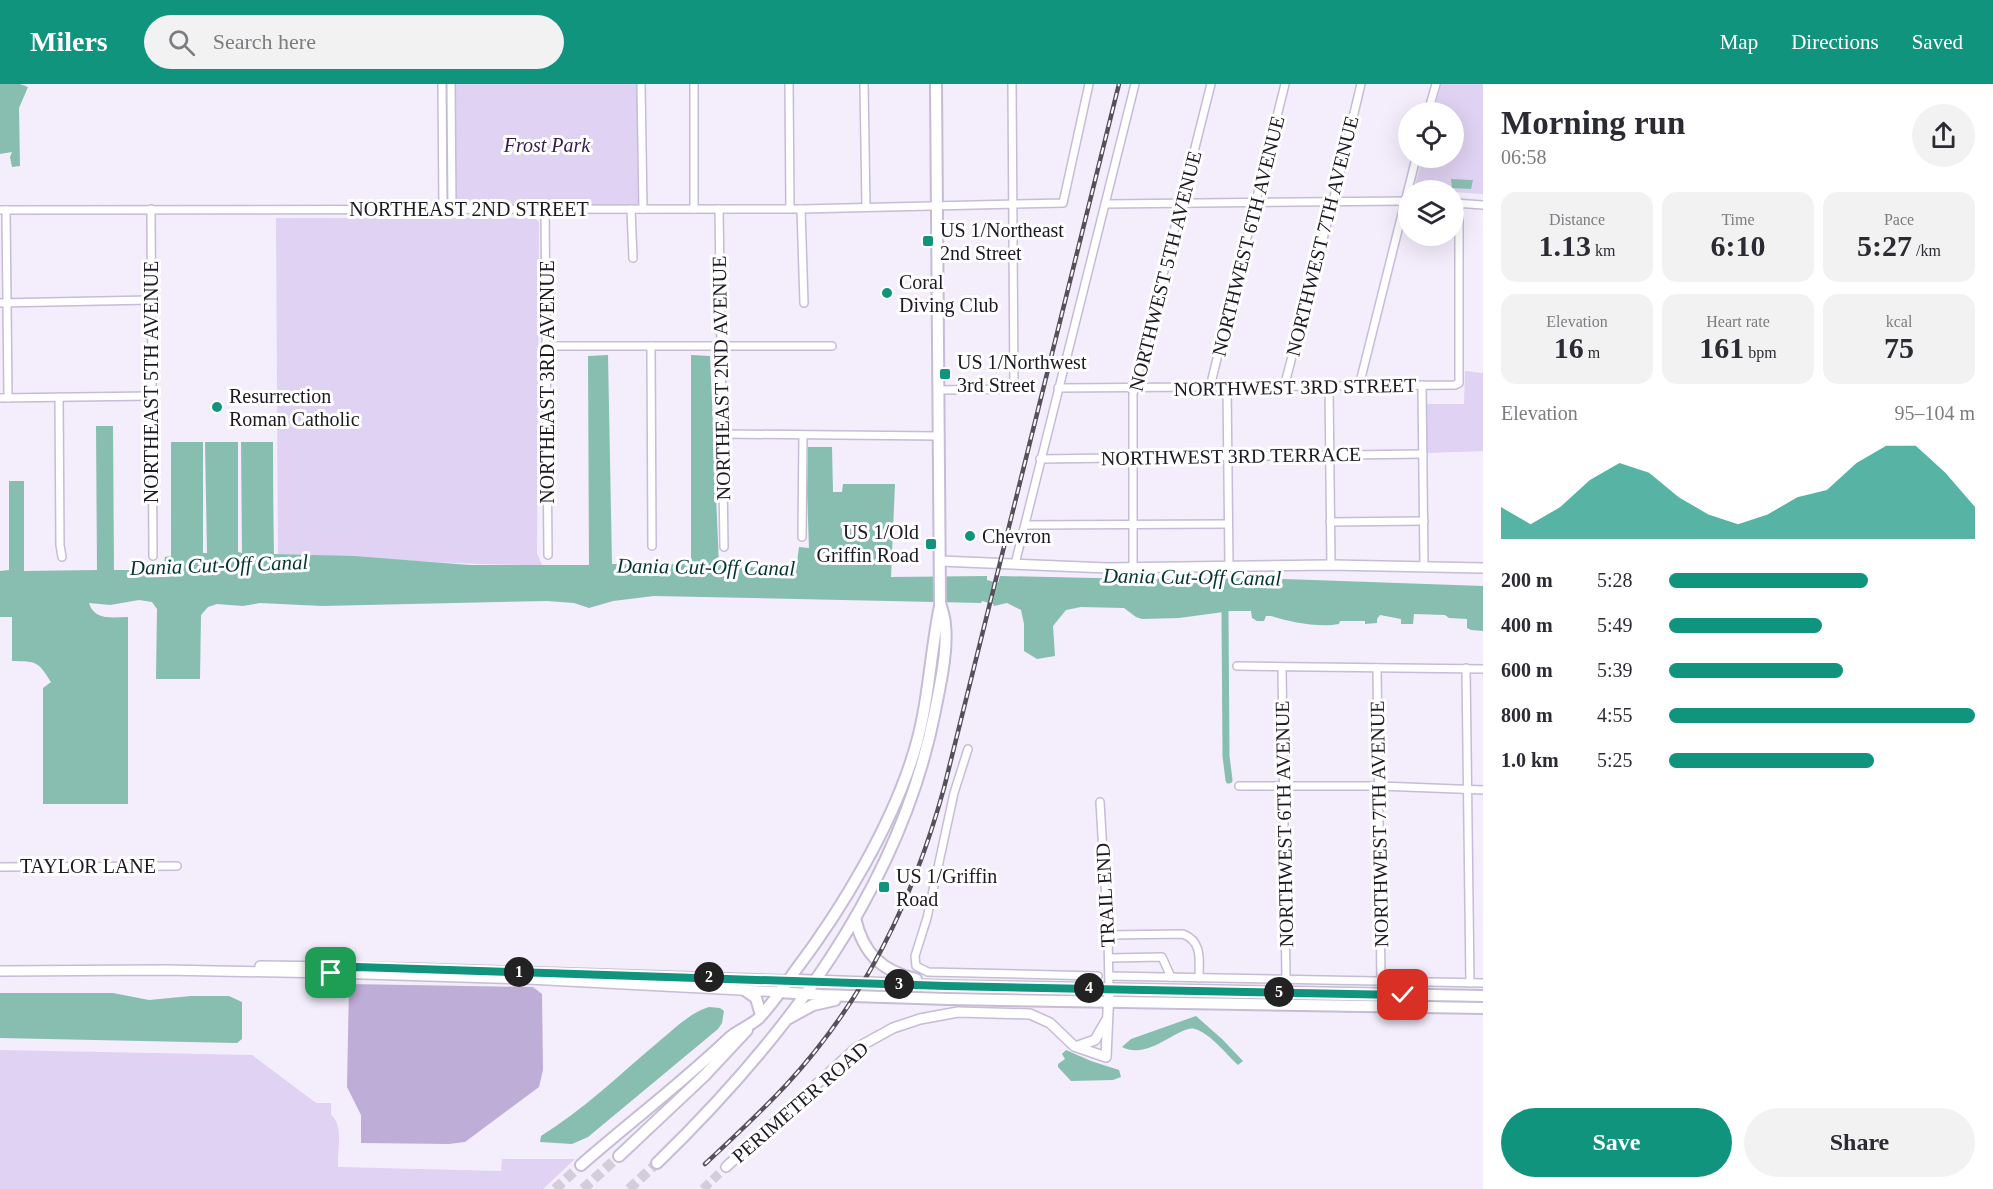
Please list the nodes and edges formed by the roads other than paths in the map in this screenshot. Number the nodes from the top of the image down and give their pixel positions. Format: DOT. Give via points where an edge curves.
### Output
graph roads {
  1 [pos="442,84"];
  2 [pos="451,84"];
  3 [pos="642,84"];
  4 [pos="694,84"];
  5 [pos="789,84"];
  6 [pos="864,84"];
  7 [pos="936,84"];
  8 [pos="1012,84"];
  9 [pos="1089,84"];
  10 [pos="1134,84"];
  11 [pos="1211,84"];
  12 [pos="1285,84"];
  13 [pos="1361,84"];
  14 [pos="1436,84"];
  15 [pos="1431,102"];
  16 [pos="1257,201"];
  17 [pos="1333,201"];
  18 [pos="1398,201"];
  19 [pos="1014,203"];
  20 [pos="1181,203"];
  21 [pos="1105,204"];
  22 [pos="1464,204"];
  23 [pos="937,205"];
  24 [pos="1483,205"];
  25 [pos="866,207"];
  26 [pos="790,208"];
  27 [pos="151,209"];
  28 [pos="443,209"];
  29 [pos="452,209"];
  30 [pos="545,209"];
  31 [pos="631,209"];
  32 [pos="643,209"];
  33 [pos="694,209"];
  34 [pos="719,209"];
  35 [pos="801,209"];
  36 [pos="3,210"];
  37 [pos="1398,236"];
  38 [pos="1457,246"];
  39 [pos="633,258"];
  40 [pos="150,300"];
  41 [pos="3,303"];
  42 [pos="804,303"];
  43 [pos="548,346"];
  44 [pos="651,346"];
  45 [pos="720,346"];
  46 [pos="832,346"];
  47 [pos="1422,385"];
  48 [pos="1329,386"];
  49 [pos="1359,386"];
  50 [pos="1210,387"];
  51 [pos="1227,387"];
  52 [pos="1284,387"];
  53 [pos="1058,388"];
  54 [pos="1135,389"];
  55 [pos="939,390"];
  56 [pos="151,396"];
  57 [pos="60,397"];
  58 [pos="4,398"];
  59 [pos="722,434"];
  60 [pos="803,435"];
  61 [pos="939,436"];
  62 [pos="1422,454"];
  63 [pos="1330,455"];
  64 [pos="1228,456"];
  65 [pos="1133,458"];
  66 [pos="1040,459"];
  67 [pos="1424,521"];
  68 [pos="1330,522"];
  69 [pos="1228,524"];
  70 [pos="1025,525"];
  71 [pos="1134,526"];
  72 [pos="802,537"];
  73 [pos="652,546"];
  74 [pos="724,547"];
  75 [pos="548,555"];
  76 [pos="153,556"];
  77 [pos="62,557"];
  78 [pos="940,561"];
  79 [pos="1015,564"];
  80 [pos="1331,564"];
  81 [pos="1229,566"];
  82 [pos="1424,566"];
  83 [pos="1133,568"];
  84 [pos="1483,568"];
  85 [pos="940,603"];
  86 [pos="1237,666"];
  87 [pos="1282,668"];
  88 [pos="1377,668"];
  89 [pos="1466,668"];
  90 [pos="1483,669"];
  91 [pos="968,749"];
  92 [pos="907,773"];
  93 [pos="917,780"];
  94 [pos="1239,786"];
  95 [pos="1285,786"];
  96 [pos="1380,786"];
  97 [pos="1468,789"];
  98 [pos="1483,790"];
  99 [pos="1100,801"];
  100 [pos="177,866"];
  101 [pos="0,867"];
  102 [pos="855,918"];
  103 [pos="1108,935"];
  104 [pos="1109,958"];
  105 [pos="357,967"];
  106 [pos="164,970"];
  107 [pos="0,971"];
  108 [pos="342,973"];
  109 [pos="494,974"];
  110 [pos="1098,976"];
  111 [pos="1109,976"];
  112 [pos="1171,977"];
  113 [pos="1199,978"];
  114 [pos="788,980"];
  115 [pos="1286,980"];
  116 [pos="814,981"];
  117 [pos="1381,981"];
  118 [pos="1470,983"];
  119 [pos="1483,983"];
  120 [pos="946,986"];
  121 [pos="743,989"];
  122 [pos="1109,989"];
  123 [pos="780,992"];
  124 [pos="805,994"];
  125 [pos="850,996"];
  126 [pos="1483,996"];
  127 [pos="1108,1002"];
  128 [pos="1483,1008"];
  129 [pos="1108,1016"];
  130 [pos="759,1017"];
  131 [pos="787,1019"];
  132 [pos="1074,1046"];
  133 [pos="620,1156"];
  134 [pos="657,1163"];
  135 [pos="581,1165"];
  136 [pos="726,1167"];
  1 -- 28 [label="street"];
  2 -- 29 [label="street"];
  3 -- 32 [label="street"];
  4 -- 33 [label="street"];
  5 -- 26 [label="street"];
  6 -- 25 [label="street"];
  7 -- 23 [label="main road"];
  8 -- 19 [label="street"];
  9 -- 19 [label="street, NORTHEAST 2ND STREET" via="1063,203"];
  10 -- 21 [label="street"];
  11 -- 20 [label="street, NORTHWEST 5TH AVENUE"];
  12 -- 16 [label="street, NORTHWEST 6TH AVENUE"];
  13 -- 17 [label="street, NORTHWEST 7TH AVENUE"];
  14 -- 15 [label="street"];
  16 -- 17 [label="street"];
  16 -- 20 [label="street"];
  16 -- 50 [label="street, NORTHWEST 6TH AVENUE"];
  17 -- 18 [label="street"];
  17 -- 52 [label="street, NORTHWEST 7TH AVENUE"];
  19 -- 23 [label="street, NORTHEAST 2ND STREET"];
  19 -- 55 [label="street" via="1014,389"];
  20 -- 21 [label="street"];
  20 -- 54 [label="street, NORTHWEST 5TH AVENUE"];
  21 -- 53 [label="street"];
  22 -- 24 [label="street"];
  23 -- 25 [label="street, NORTHEAST 2ND STREET"];
  23 -- 55 [label="main road"];
  25 -- 35 [label="street, NORTHEAST 2ND STREET"];
  26 -- 34 [label="street, NORTHEAST 2ND STREET"];
  26 -- 35 [label="street, NORTHEAST 2ND STREET"];
  27 -- 28 [label="street, NORTHEAST 2ND STREET"];
  27 -- 36 [label="street, NORTHEAST 2ND STREET"];
  27 -- 40 [label="street, NORTHEAST 5TH AVENUE"];
  28 -- 29 [label="street, NORTHEAST 2ND STREET"];
  29 -- 30 [label="street, NORTHEAST 2ND STREET"];
  30 -- 31 [label="street, NORTHEAST 2ND STREET"];
  30 -- 43 [label="street, NORTHEAST 3RD AVENUE"];
  31 -- 32 [label="street, NORTHEAST 2ND STREET"];
  31 -- 39 [label="street"];
  32 -- 33 [label="street, NORTHEAST 2ND STREET"];
  33 -- 34 [label="street, NORTHEAST 2ND STREET"];
  34 -- 45 [label="street, NORTHEAST 2ND AVENUE"];
  35 -- 42 [label="street"];
  36 -- 41 [label="street"];
  37 -- 49 [label="street"];
  38 -- 47 [label="street, NORTHWEST 3RD STREET" via="1459,383"];
  40 -- 41 [label="street"];
  40 -- 56 [label="street, NORTHEAST 5TH AVENUE"];
  41 -- 58 [label="street"];
  43 -- 44 [label="street"];
  43 -- 75 [label="street, NORTHEAST 3RD AVENUE"];
  44 -- 45 [label="street"];
  44 -- 73 [label="street"];
  45 -- 46 [label="street"];
  45 -- 59 [label="street, NORTHEAST 2ND AVENUE"];
  47 -- 49 [label="street, NORTHWEST 3RD STREET"];
  47 -- 62 [label="street"];
  48 -- 49 [label="street, NORTHWEST 3RD STREET"];
  48 -- 52 [label="street, NORTHWEST 3RD STREET"];
  48 -- 63 [label="street"];
  50 -- 51 [label="street, NORTHWEST 3RD STREET"];
  50 -- 54 [label="street, NORTHWEST 3RD STREET"];
  51 -- 52 [label="street, NORTHWEST 3RD STREET"];
  51 -- 64 [label="street, NORTHWEST 6TH AVENUE"];
  53 -- 54 [label="street, NORTHWEST 3RD STREET"];
  53 -- 66 [label="street"];
  54 -- 65 [label="street, NORTHWEST 5TH AVENUE"];
  55 -- 61 [label="main road"];
  56 -- 57 [label="street"];
  56 -- 76 [label="street, NORTHEAST 5TH AVENUE"];
  57 -- 58 [label="street"];
  57 -- 77 [label="street"];
  59 -- 60 [label="street"];
  59 -- 74 [label="street, NORTHEAST 2ND AVENUE"];
  60 -- 61 [label="street"];
  60 -- 72 [label="street"];
  61 -- 78 [label="main road"];
  62 -- 63 [label="street, NORTHWEST 3RD TERRACE"];
  62 -- 67 [label="street"];
  63 -- 64 [label="street, NORTHWEST 3RD TERRACE"];
  63 -- 68 [label="street"];
  64 -- 65 [label="street, NORTHWEST 3RD TERRACE"];
  64 -- 69 [label="street, NORTHWEST 6TH AVENUE"];
  65 -- 66 [label="street, NORTHWEST 3RD TERRACE"];
  65 -- 71 [label="street, NORTHWEST 5TH AVENUE"];
  66 -- 70 [label="street"];
  67 -- 68 [label="street"];
  67 -- 82 [label="street"];
  68 -- 80 [label="street"];
  69 -- 71 [label="street"];
  69 -- 81 [label="street, NORTHWEST 6TH AVENUE"];
  70 -- 71 [label="street"];
  70 -- 79 [label="street"];
  71 -- 83 [label="street, NORTHWEST 5TH AVENUE"];
  78 -- 79 [label="street"];
  78 -- 85 [label="main road"];
  79 -- 83 [label="street"];
  80 -- 81 [label="street"];
  80 -- 82 [label="street"];
  81 -- 83 [label="street"];
  82 -- 84 [label="street"];
  85 -- 92 [label="main road" via="925,709"];
  85 -- 93 [label="main road" via="945,625 940,683"];
  86 -- 87 [label="street"];
  87 -- 88 [label="street"];
  87 -- 95 [label="street, NORTHWEST 6TH AVENUE"];
  88 -- 89 [label="street"];
  88 -- 96 [label="street, NORTHWEST 7TH AVENUE"];
  89 -- 90 [label="street"];
  89 -- 97 [label="street"];
  91 -- 110 [label="street" via="954,793 915,956 916,966 927,972"];
  92 -- 93 [label="street"];
  92 -- 114 [label="main road" via="851,887"];
  93 -- 102 [label="main road" via="899,831"];
  94 -- 95 [label="street"];
  95 -- 96 [label="street"];
  95 -- 115 [label="street, NORTHWEST 6TH AVENUE"];
  96 -- 97 [label="street"];
  96 -- 117 [label="street, NORTHWEST 7TH AVENUE"];
  97 -- 98 [label="street"];
  97 -- 118 [label="street"];
  99 -- 103 [label="street, TRAIL END"];
  100 -- 101 [label="street, TAYLOR LANE"];
  102 -- 116 [label="main road"];
  102 -- 120 [label="main road" via="863,943 881,964 902,976"];
  103 -- 104 [label="street, TRAIL END"];
  103 -- 113 [label="street" via="1190,937 1199,951"];
  104 -- 111 [label="street, TRAIL END"];
  104 -- 112 [label="street" via="1162,957"];
  105 -- 106 [label="street" via="220,966"];
  105 -- 108 [label="street"];
  105 -- 109 [label="street"];
  106 -- 107 [label="street"];
  106 -- 108 [label="street"];
  108 -- 109 [label="street"];
  109 -- 114 [label="street"];
  109 -- 121 [label="street"];
  111 -- 112 [label="street"];
  111 -- 122 [label="street, TRAIL END"];
  112 -- 113 [label="street"];
  113 -- 115 [label="street"];
  114 -- 116 [label="main road"];
  114 -- 123 [label="main road"];
  115 -- 117 [label="street"];
  116 -- 120 [label="main road"];
  116 -- 124 [label="main road"];
  117 -- 118 [label="street"];
  118 -- 119 [label="street"];
  120 -- 122 [label="main road"];
  121 -- 123 [label="street"];
  121 -- 130 [label="main road" via="756,998"];
  122 -- 126 [label="main road"];
  122 -- 127 [label="street, PERIMETER ROAD"];
  123 -- 124 [label="main road"];
  123 -- 130 [label="main road"];
  124 -- 125 [label="main road"];
  124 -- 131 [label="main road"];
  125 -- 127 [label="main road"];
  125 -- 131 [label="main road" via="813,1005"];
  127 -- 128 [label="main road"];
  127 -- 129 [label="street, PERIMETER ROAD"];
  129 -- 132 [label="street" via="1095,1040"];
  129 -- 132 [label="street, PERIMETER ROAD" via="1106,1057"];
  130 -- 133 [label="main road"];
  130 -- 135 [label="main road" via="730,1037"];
  131 -- 134 [label="main road" via="721,1098"];
  132 -- 136 [label="street, PERIMETER ROAD" via="1050,1023 1030,1014 958,1012 907,1023 868,1041 844,1058"];
}
